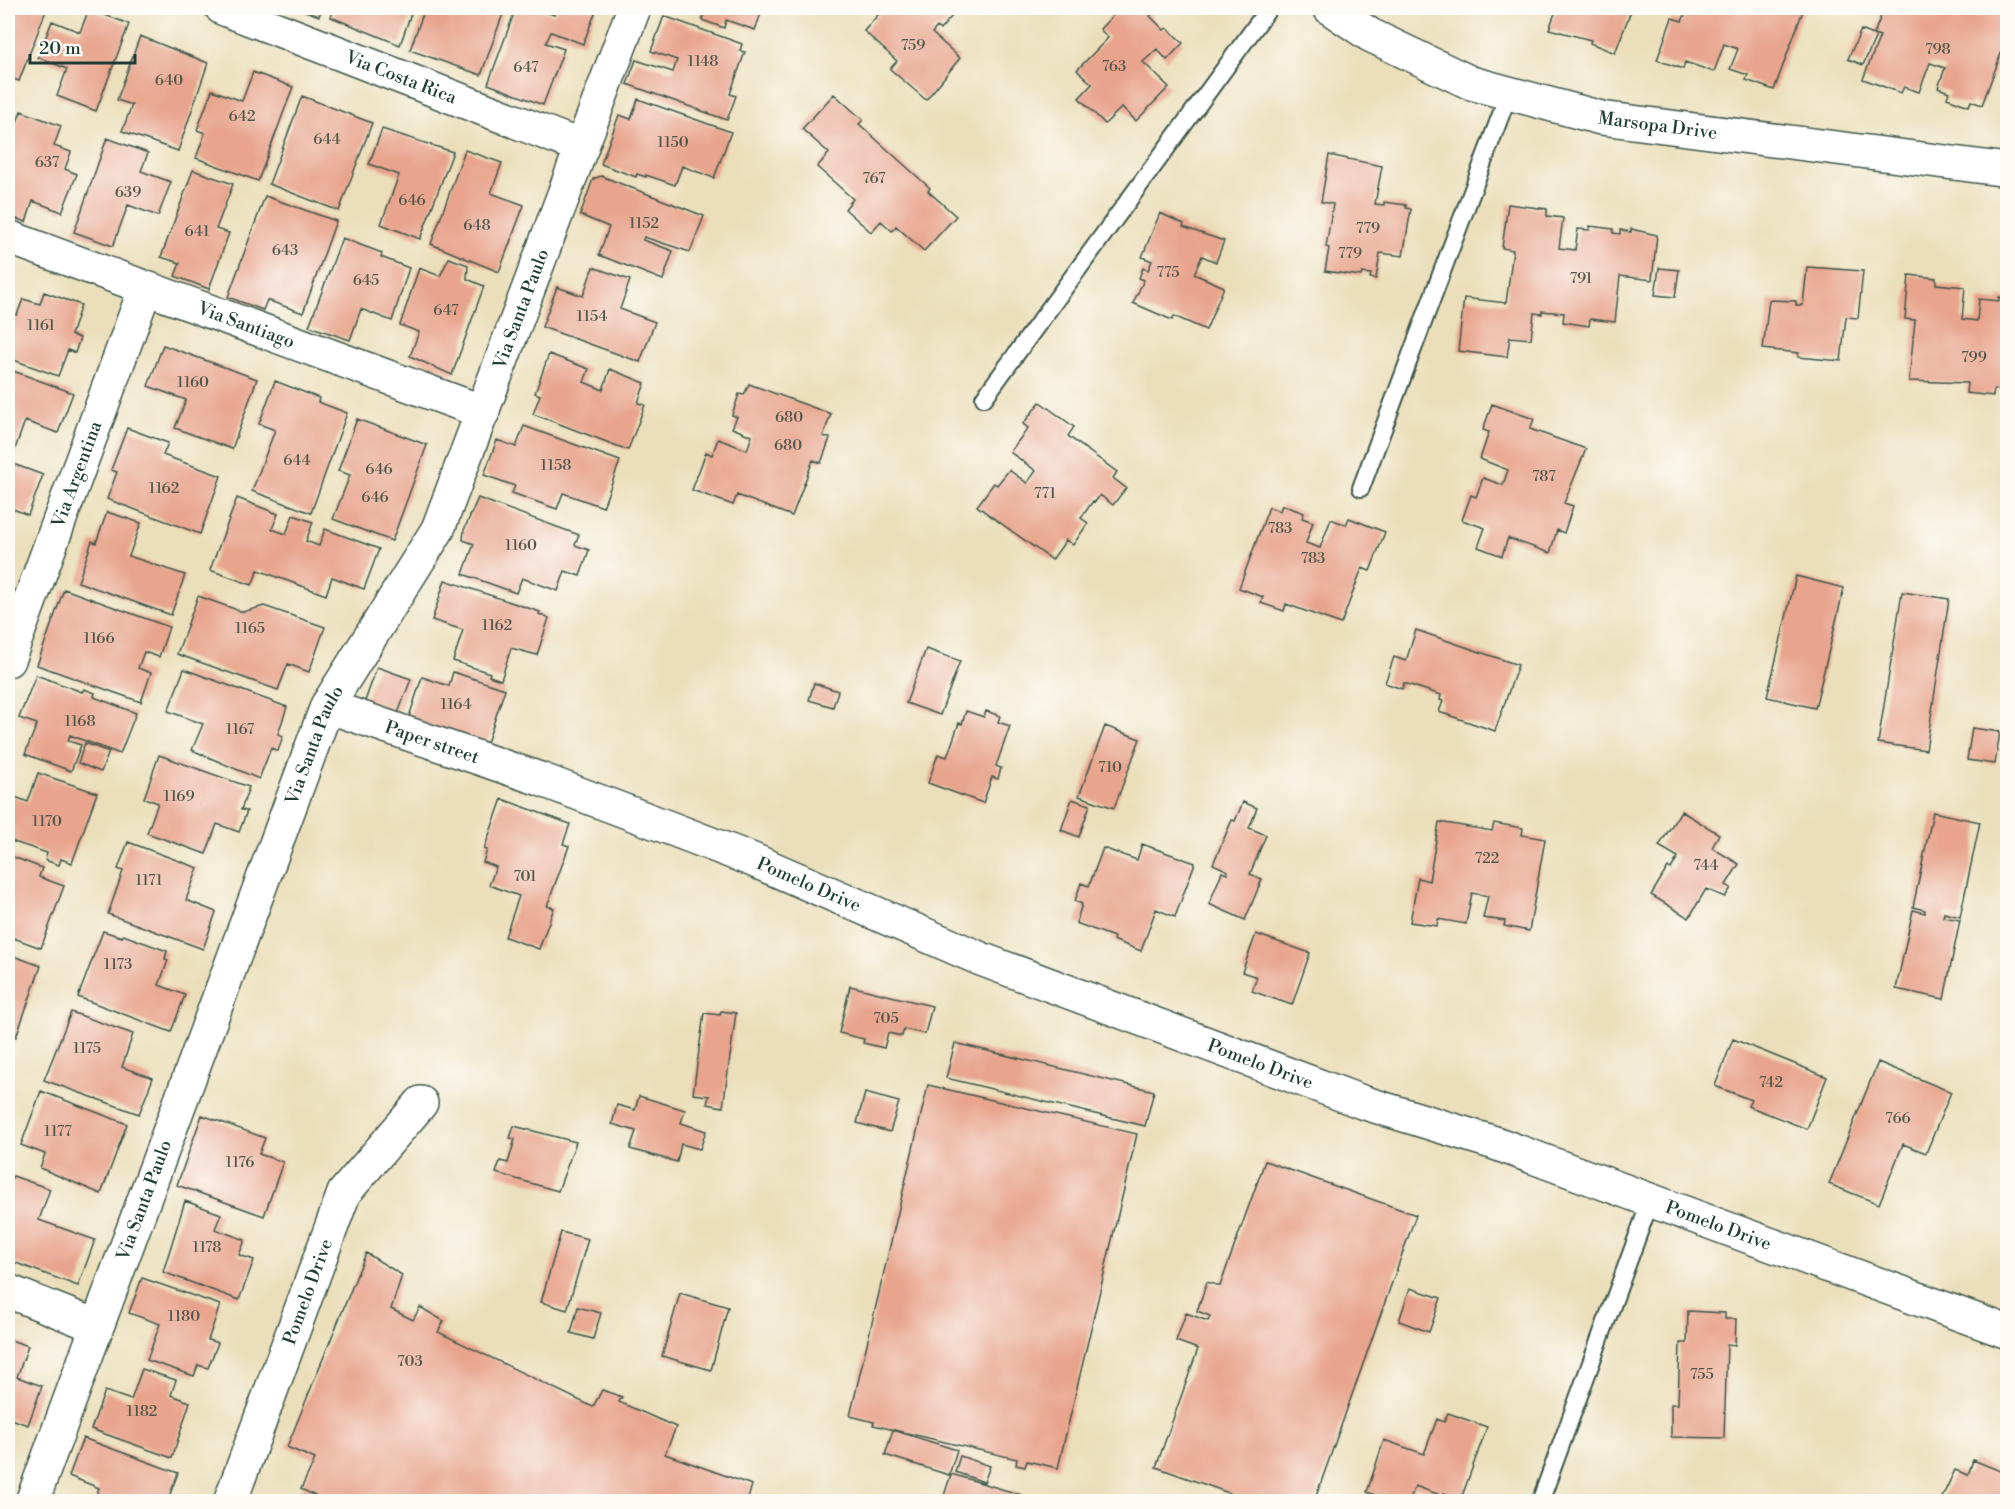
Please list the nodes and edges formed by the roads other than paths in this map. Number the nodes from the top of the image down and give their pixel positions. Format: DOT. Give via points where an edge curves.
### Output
graph roads {
  1 [pos="222,8"];
  2 [pos="634,8"];
  3 [pos="1269,8"];
  4 [pos="1330,8"];
  5 [pos="1509,93"];
  6 [pos="582,147"];
  7 [pos="2007,170"];
  8 [pos="8,237"];
  9 [pos="145,289"];
  10 [pos="984,398"];
  11 [pos="483,412"];
  12 [pos="1361,488"];
  13 [pos="8,660"];
  14 [pos="334,708"];
  15 [pos="523,774"];
  16 [pos="421,1103"];
  17 [pos="1650,1202"];
  18 [pos="8,1291"];
  19 [pos="96,1326"];
  20 [pos="2007,1332"];
  21 [pos="32,1502"];
  22 [pos="230,1502"];
  23 [pos="1540,1502"];
  1 -- 6 [label="street, Via Costa Rica"];
  2 -- 6 [label="street, Via Santa Paulo"];
  3 -- 10 [label="lane"];
  4 -- 5 [label="street, Marsopa Drive" via="1370,35 1440,69 1471,83"];
  5 -- 7 [label="street, Marsopa Drive" via="1601,118"];
  5 -- 12 [label="lane"];
  6 -- 11 [label="street, Via Santa Paulo"];
  8 -- 9 [label="street, Via Santiago"];
  9 -- 11 [label="street, Via Santiago"];
  9 -- 13 [label="street, Via Argentina"];
  11 -- 14 [label="street, Via Santa Paulo" via="438,530"];
  14 -- 15 [label="street, Paper street"];
  14 -- 19 [label="street, Via Santa Paulo"];
  15 -- 17 [label="street, Pomelo Drive" via="753,860 981,959 1362,1102 1495,1143"];
  16 -- 22 [label="street, Pomelo Drive" via="344,1193"];
  17 -- 20 [label="street, Pomelo Drive"];
  17 -- 23 [label="lane"];
  18 -- 19 [label="street"];
  19 -- 21 [label="street, Via Santa Paulo"];
}
